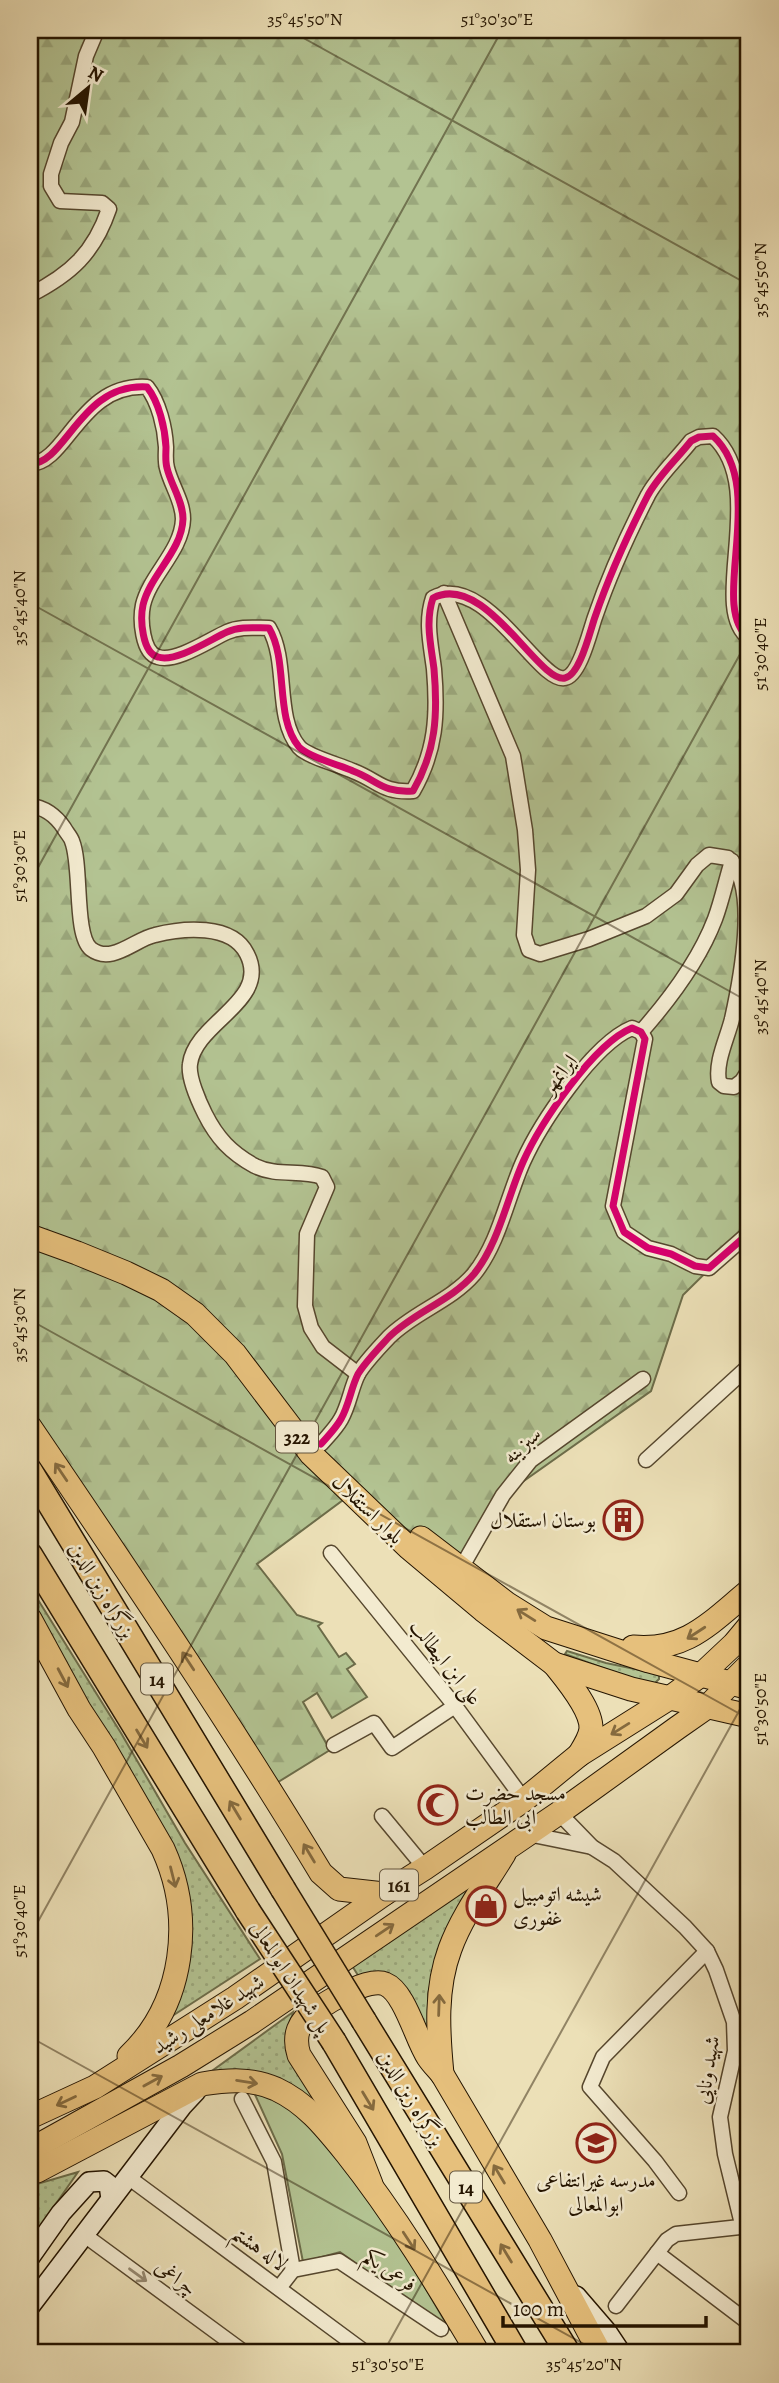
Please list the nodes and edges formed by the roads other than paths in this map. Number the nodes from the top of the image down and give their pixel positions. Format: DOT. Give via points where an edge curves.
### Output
graph roads {
  1 [pos="97,30"];
  2 [pos="30,295"];
  3 [pos="30,464"];
  4 [pos="444,593"];
  5 [pos="749,638"];
  6 [pos="30,806"];
  7 [pos="733,861"];
  8 [pos="641,1032"];
  9 [pos="749,1070"];
  10 [pos="30,1222"];
  11 [pos="749,1233"];
  12 [pos="30,1236"];
  13 [pos="749,1366"];
  14 [pos="358,1374"];
  15 [pos="643,1379"];
  16 [pos="30,1427"];
  17 [pos="321,1444"];
  18 [pos="646,1460"];
  19 [pos="30,1471"];
  20 [pos="331,1553"];
  21 [pos="30,1555"];
  22 [pos="460,1570"];
  23 [pos="749,1591"];
  24 [pos="30,1619"];
  25 [pos="749,1626"];
  26 [pos="588,1643"];
  27 [pos="554,1664"];
  28 [pos="749,1665"];
  29 [pos="701,1675"];
  30 [pos="741,1685"];
  31 [pos="668,1699"];
  32 [pos="455,1706"];
  33 [pos="707,1707"];
  34 [pos="749,1716"];
  35 [pos="334,1745"];
  36 [pos="579,1755"];
  37 [pos="524,1800"];
  38 [pos="559,1812"];
  39 [pos="382,1815"];
  40 [pos="527,1834"];
  41 [pos="508,1847"];
  42 [pos="592,1847"];
  43 [pos="425,1868"];
  44 [pos="283,1889"];
  45 [pos="338,1889"];
  46 [pos="384,1894"];
  47 [pos="248,1911"];
  48 [pos="344,1923"];
  49 [pos="707,1951"];
  50 [pos="340,1961"];
  51 [pos="365,2021"];
  52 [pos="334,2042"];
  53 [pos="742,2049"];
  54 [pos="442,2074"];
  55 [pos="202,2084"];
  56 [pos="94,2087"];
  57 [pos="242,2099"];
  58 [pos="30,2117"];
  59 [pos="30,2150"];
  60 [pos="30,2172"];
  61 [pos="128,2177"];
  62 [pos="371,2184"];
  63 [pos="679,2193"];
  64 [pos="111,2199"];
  65 [pos="747,2228"];
  66 [pos="83,2234"];
  67 [pos="656,2253"];
  68 [pos="30,2256"];
  69 [pos="293,2270"];
  70 [pos="558,2275"];
  71 [pos="279,2288"];
  72 [pos="616,2305"];
  73 [pos="30,2306"];
  74 [pos="749,2323"];
  75 [pos="441,2329"];
  76 [pos="245,2353"];
  77 [pos="366,2353"];
  78 [pos="478,2353"];
  79 [pos="516,2353"];
  80 [pos="568,2353"];
  81 [pos="600,2353"];
  82 [pos="621,2353"];
  1 -- 2 [label="street" via="51,186 60,201 102,202 109,209 89,250 61,277"];
  3 -- 4 [label="street" via="47,458 106,395 147,387 159,408 166,463 183,520 143,606 143,638 150,652 167,658 227,632 269,628 278,649 290,729 300,748 396,792 413,791 431,751 436,700 428,613 433,598"];
  4 -- 5 [label="street" via="455,594 494,615 546,671 564,679 570,676 579,665 602,597 649,494 691,441 713,436 734,469 740,517 734,572 736,617"];
  4 -- 7 [label="street" via="513,756 525,830 524,935 529,950 540,954 635,922 676,894 709,855"];
  6 -- 14 [label="street" via="57,818 72,841 82,928 92,950 103,954 120,951 152,935 196,930 219,933 238,942 247,953 250,984 192,1055 189,1066 197,1098 214,1132 240,1157 275,1173 322,1177 327,1187 307,1234 305,1306 323,1347"];
  7 -- 8 [label="street" via="715,919 694,964"];
  7 -- 9 [label="street" via="743,887 744,929 719,1082 734,1087"];
  8 -- 11 [label="street" via="645,1039 612,1206 624,1232 648,1248 709,1268"];
  8 -- 14 [label="street, ایرانمهر" via="632,1028 614,1038 563,1092 524,1160 497,1232 474,1273 409,1320"];
  10 -- 17 [label="main road, بلوار استقلال / 322" via="115,1253 198,1298 245,1344"];
  12 -- 27 [label="main road, بلوار استقلال / 322" via="126,1273 195,1314 234,1354 311,1454 409,1548"];
  13 -- 18 [label="street"];
  14 -- 17 [label="street, ایرانمهر" via="341,1419"];
  15 -- 22 [label="street, سبزینه" via="531,1461 503,1495"];
  45 -- 16 [label="main road, one-way" via="321,1873 241,1741"];
  17 -- 22 [label="main road, بلوار استقلال / 322"];
  44 -- 19 [label="highway, بزرگراه زین الدین / 14, one-way"];
  20 -- 32 [label="street, علی ابن ابیطالب"];
  21 -- 47 [label="highway, بزرگراه زین الدین / 14, one-way"];
  26 -- 22 [label="main road, بلوار استقلال / 322, one-way" via="546,1628"];
  23 -- 26 [label="main road, one-way" via="700,1632 667,1647"];
  24 -- 56 [label="main road, one-way" via="163,1849 181,1916 174,1984 156,2024 142,2044"];
  25 -- 29 [label="main road, شهید غلامعلی رشید / 161"];
  26 -- 29 [label="main road, بلوار استقلال / 322"];
  27 -- 31 [label="main road, بلوار استقلال"];
  27 -- 36 [label="main road" via="589,1718 588,1741"];
  28 -- 30 [label="main road, شهید غلامعلی رشید / 161"];
  29 -- 30 [label="main road, بلوار استقلال / 322"];
  29 -- 31 [label="main road, شهید غلامعلی رشید / 161"];
  30 -- 33 [label="main road, شهید غلامعلی رشید / 161"];
  31 -- 33 [label="main road, بلوار استقلال"];
  31 -- 36 [label="main road, شهید غلامعلی رشید / 161, one-way"];
  32 -- 35 [label="street" via="393,1748 374,1723"];
  32 -- 37 [label="street, علی ابن ابیطالب"];
  33 -- 34 [label="main road, بلوار استقلال"];
  33 -- 38 [label="main road, شهید غلامعلی رشید / 161"];
  36 -- 37 [label="main road, شهید غلامعلی رشید / 161"];
  37 -- 43 [label="main road, شهید غلامعلی رشید / 161"];
  38 -- 40 [label="main road, شهید غلامعلی رشید / 161"];
  38 -- 42 [label="street, شهید ونایی"];
  39 -- 43 [label="street"];
  40 -- 41 [label="main road, شهید غلامعلی رشید / 161"];
  40 -- 42 [label="street, شهید ونایی"];
  50 -- 41 [label="main road, شهید غلامعلی رشید / 161, one-way"];
  54 -- 41 [label="main road, one-way" via="440,1992 449,1952"];
  42 -- 49 [label="street, شهید ونایی" via="649,1892"];
  43 -- 46 [label="main road, شهید غلامعلی رشید / 161"];
  44 -- 51 [label="highway, پل شهیدان ابوالمعالی / 14, bridge"];
  45 -- 46 [label="main road"];
  45 -- 48 [label="main road"];
  46 -- 48 [label="main road, شهید غلامعلی رشید / 161"];
  47 -- 52 [label="highway, پل شهیدان ابوالمعالی / 14, bridge"];
  48 -- 50 [label="main road"];
  48 -- 56 [label="main road, شهید غلامعلی رشید / 161"];
  49 -- 53 [label="street, شهید ونایی"];
  49 -- 63 [label="street" via="603,2057 590,2087"];
  59 -- 50 [label="main road, شهید غلامعلی رشید / 161, one-way" via="181,2066"];
  80 -- 51 [label="highway, بزرگراه زین الدین / 14, one-way"];
  52 -- 79 [label="highway, بزرگراه زین الدین / 14, one-way"];
  53 -- 65 [label="street, شهید ونایی" via="720,2117 725,2154"];
  54 -- 62 [label="main road" via="429,2059 393,1989 384,1983 373,1982 333,1998 307,2015 297,2030 299,2055 355,2143"];
  70 -- 54 [label="main road, one-way"];
  55 -- 60 [label="main road"];
  55 -- 61 [label="main road"];
  55 -- 62 [label="main road, one-way" via="252,2082 288,2096 320,2121"];
  56 -- 58 [label="main road, شهید غلامعلی رشید / 161, one-way"];
  57 -- 69 [label="street" via="274,2162"];
  61 -- 64 [label="main road"];
  61 -- 71 [label="street, لاله هشتم"];
  62 -- 78 [label="main road, one-way"];
  64 -- 66 [label="main road"];
  64 -- 68 [label="main road" via="104,2181 89,2182"];
  65 -- 67 [label="street" via="676,2234"];
  66 -- 73 [label="main road"];
  66 -- 76 [label="street, چراغی, one-way"];
  67 -- 72 [label="street"];
  67 -- 74 [label="street"];
  69 -- 71 [label="street"];
  69 -- 75 [label="street, فرعی یکم" via="340,2261"];
  70 -- 81 [label="main road"];
  70 -- 82 [label="main road"];
  71 -- 77 [label="street, لاله هشتم"];
}
